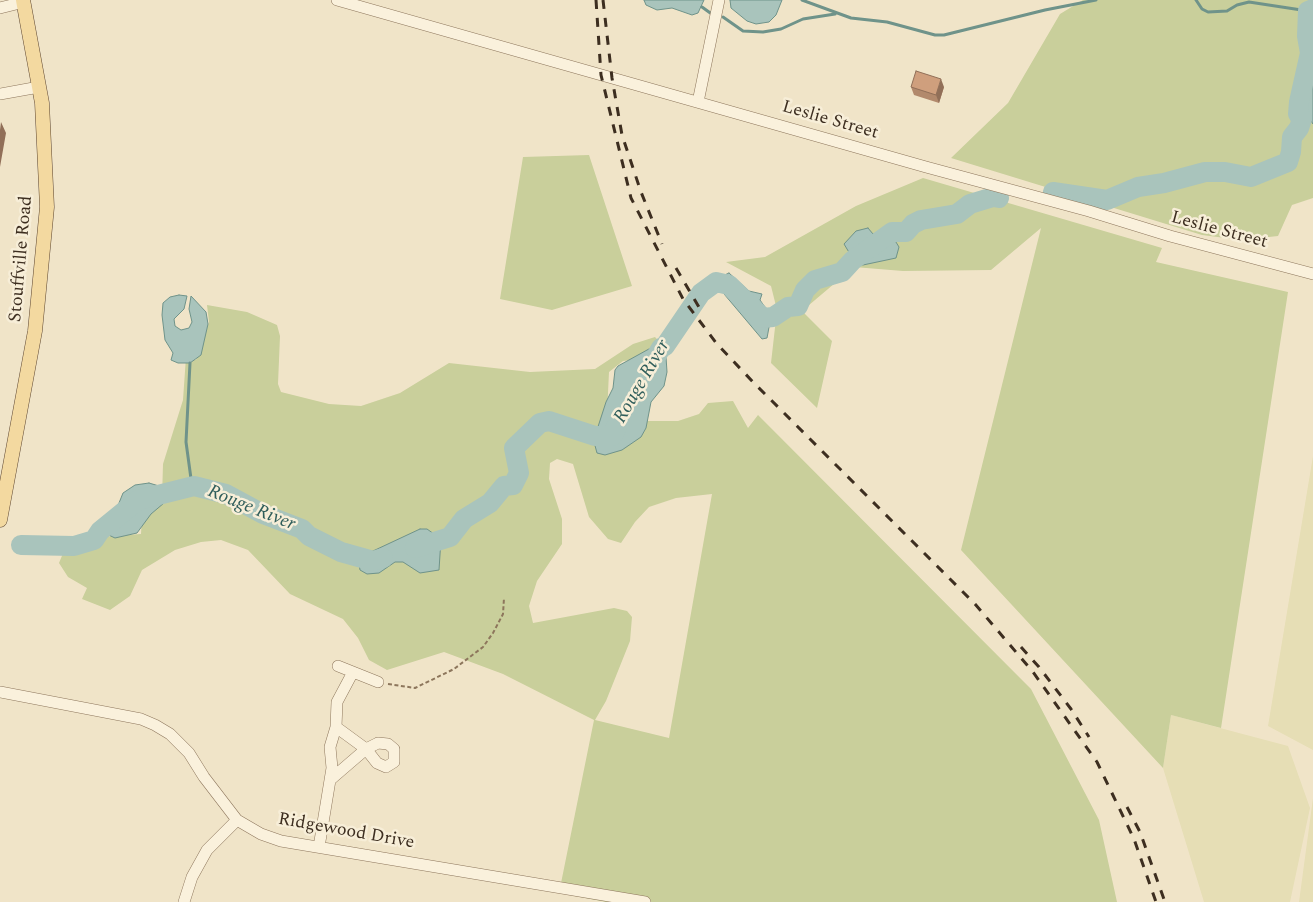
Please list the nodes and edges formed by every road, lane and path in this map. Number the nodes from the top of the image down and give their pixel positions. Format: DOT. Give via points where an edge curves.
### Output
graph roads {
  1 [pos="338,0"];
  2 [pos="719,0"];
  3 [pos="24,1"];
  4 [pos="0,8"];
  5 [pos="39,87"];
  6 [pos="0,94"];
  7 [pos="698,102"];
  8 [pos="1313,274"];
  9 [pos="0,520"];
  10 [pos="504,598"];
  11 [pos="338,666"];
  12 [pos="353,672"];
  13 [pos="378,682"];
  14 [pos="0,692"];
  15 [pos="336,726"];
  16 [pos="330,780"];
  17 [pos="237,820"];
  18 [pos="319,847"];
  19 [pos="184,902"];
  20 [pos="645,902"];
  1 -- 7 [label="street, Leslie Street"];
  2 -- 7 [label="street"];
  3 -- 4 [label="street"];
  3 -- 5 [label="main road, Stouffville Road"];
  5 -- 6 [label="street"];
  5 -- 9 [label="main road, Stouffville Road" via="47,207 42,267 34,331"];
  7 -- 8 [label="street, Leslie Street"];
  10 -- 13 [label="path" via="503,614 493,633 483,647 454,669 415,688"];
  11 -- 12 [label="street"];
  12 -- 13 [label="street"];
  12 -- 15 [label="street" via="337,702"];
  14 -- 17 [label="street, Ridgewood Drive" via="141,719 154,725 170,734 189,753"];
  15 -- 16 [label="street" via="330,747"];
  15 -- 16 [label="street" via="366,748"];
  16 -- 18 [label="street"];
  17 -- 18 [label="street, Ridgewood Drive" via="281,841"];
  17 -- 19 [label="street" via="207,850 192,877"];
  18 -- 20 [label="street, Ridgewood Drive"];
}
